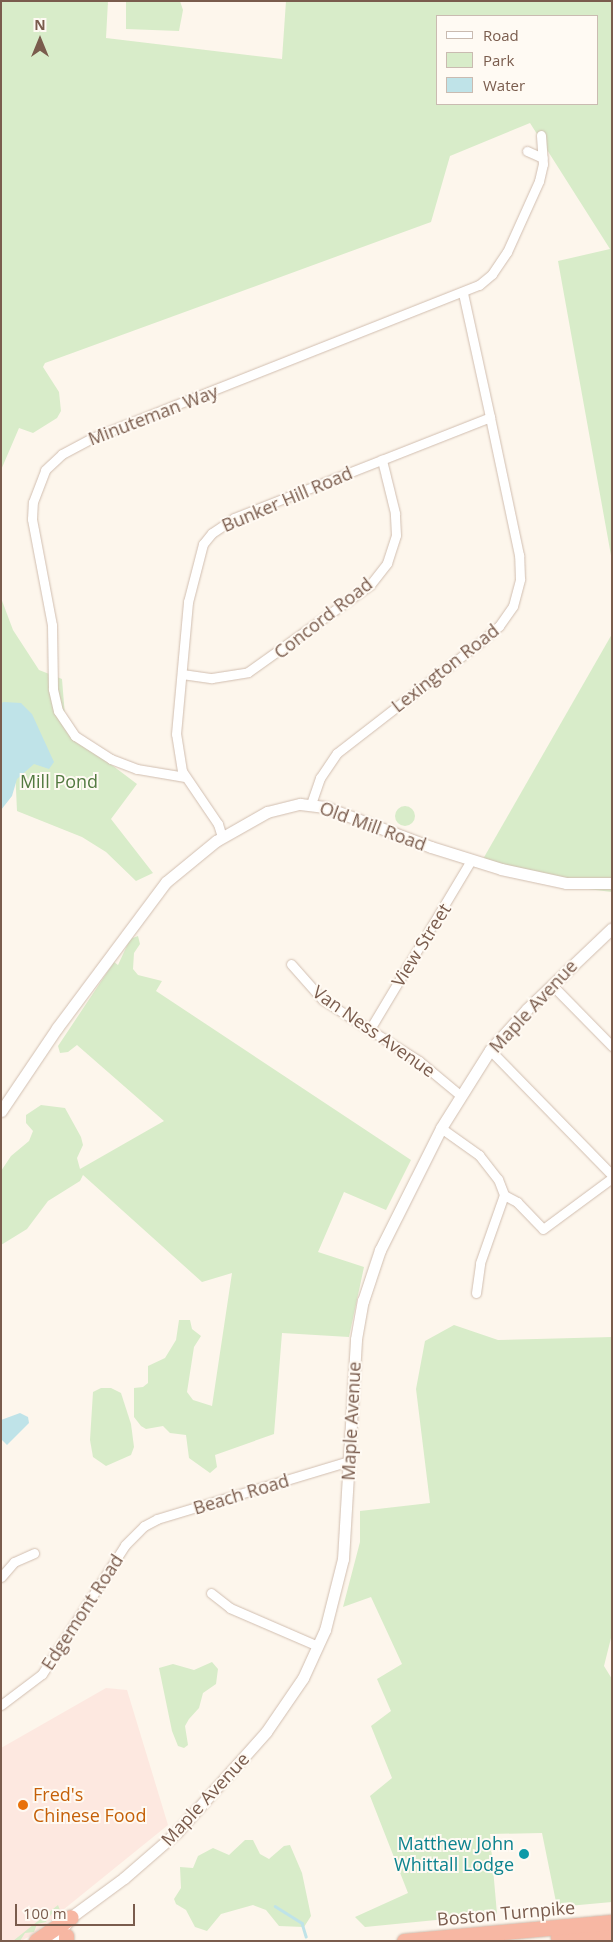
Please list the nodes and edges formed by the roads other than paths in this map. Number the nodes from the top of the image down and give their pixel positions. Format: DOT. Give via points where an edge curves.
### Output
graph roads {
  1 [pos="541,135"];
  2 [pos="526,151"];
  3 [pos="542,158"];
  4 [pos="463,293"];
  5 [pos="490,417"];
  6 [pos="382,460"];
  7 [pos="182,674"];
  8 [pos="185,777"];
  9 [pos="311,804"];
  10 [pos="222,837"];
  11 [pos="471,860"];
  12 [pos="612,884"];
  13 [pos="612,928"];
  14 [pos="291,964"];
  15 [pos="552,985"];
  16 [pos="370,1029"];
  17 [pos="612,1046"];
  18 [pos="490,1050"];
  19 [pos="460,1095"];
  20 [pos="1,1111"];
  21 [pos="441,1128"];
  22 [pos="612,1176"];
  23 [pos="504,1195"];
  24 [pos="476,1292"];
  25 [pos="349,1461"];
  26 [pos="136,1533"];
  27 [pos="34,1553"];
  28 [pos="1,1576"];
  29 [pos="211,1593"];
  30 [pos="318,1646"];
  31 [pos="1,1705"];
  32 [pos="90,1902"];
  33 [pos="71,1917"];
  34 [pos="612,1922"];
  35 [pos="612,1933"];
  36 [pos="62,1939"];
  37 [pos="36,1941"];
  38 [pos="404,1941"];
  39 [pos="511,1941"];
  1 -- 3 [label="street, Minuteman Way"];
  2 -- 3 [label="street"];
  3 -- 4 [label="street, Minuteman Way" via="539,181 504,257 486,279"];
  4 -- 5 [label="street"];
  4 -- 8 [label="street, Minuteman Way" via="92,438 62,454 45,470 33,502 32,519 52,625 53,689 58,711 75,736 111,759 137,769"];
  5 -- 6 [label="street, Bunker Hill Road"];
  5 -- 9 [label="street, Lexington Road" via="519,555 520,579 513,606 505,619 484,639 337,753 320,778"];
  6 -- 7 [label="street, Bunker Hill Road" via="264,505 234,518 212,533 203,544 191,582"];
  6 -- 7 [label="street, Concord Road" via="395,513 396,535 387,562 376,578 283,651 248,672 212,678"];
  7 -- 8 [label="street, Bunker Hill Road" via="176,734"];
  8 -- 10 [label="street, Bunker Hill Road" via="218,824"];
  9 -- 10 [label="main road, Old Mill Road" via="267,812"];
  9 -- 11 [label="main road, Old Mill Road"];
  10 -- 20 [label="main road, Old Mill Road" via="175,873 156,894 57,1028"];
  11 -- 12 [label="main road, Old Mill Road" via="566,883"];
  11 -- 16 [label="street, View Street"];
  13 -- 15 [label="main road, Maple Avenue"];
  14 -- 16 [label="street, Van Ness Avenue" via="323,1000"];
  15 -- 17 [label="street"];
  15 -- 18 [label="main road, Maple Avenue"];
  16 -- 19 [label="street, Van Ness Avenue" via="433,1071"];
  18 -- 19 [label="main road, Maple Avenue"];
  18 -- 22 [label="street"];
  19 -- 21 [label="main road, Maple Avenue"];
  21 -- 23 [label="street" via="486,1161"];
  21 -- 25 [label="main road, Maple Avenue" via="394,1218 365,1294 355,1350"];
  22 -- 23 [label="street" via="543,1229 517,1202"];
  23 -- 24 [label="street" via="480,1263"];
  25 -- 26 [label="street, Beach Road" via="157,1519"];
  25 -- 30 [label="main road, Maple Avenue" via="343,1559 335,1596"];
  26 -- 31 [label="street, Edgemont Road" via="42,1674"];
  27 -- 28 [label="street" via="14,1562"];
  29 -- 30 [label="street" via="230,1608"];
  30 -- 32 [label="main road, Maple Avenue" via="290,1700 246,1756 177,1832"];
  32 -- 33 [label="main road, Maple Avenue"];
  32 -- 36 [label="main road, Maple Avenue"];
  33 -- 36 [label="main road, Maple Avenue"];
  33 -- 37 [label="highway"];
  34 -- 38 [label="highway, Boston Turnpike"];
  35 -- 39 [label="highway, Boston Turnpike"];
}
